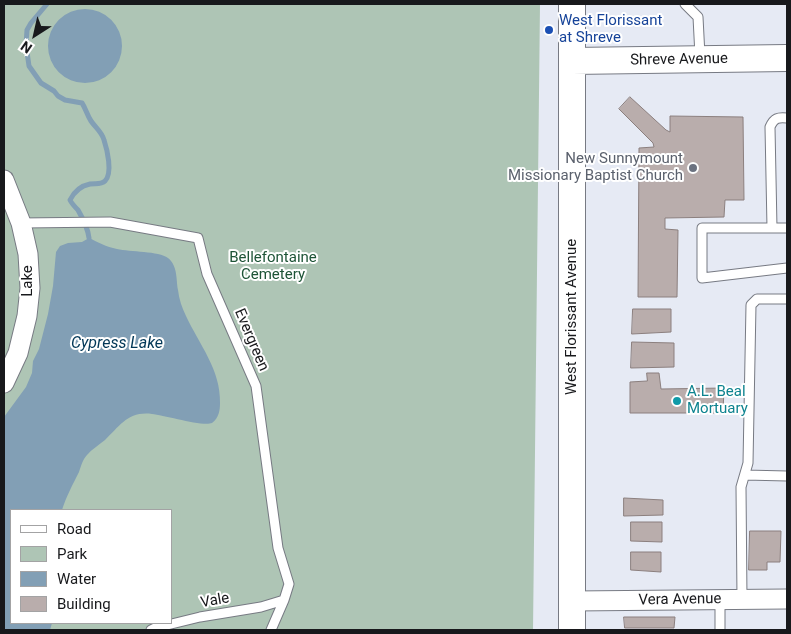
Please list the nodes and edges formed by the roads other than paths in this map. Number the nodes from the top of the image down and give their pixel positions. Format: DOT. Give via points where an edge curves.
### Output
graph roads {
  1 [pos="572,4"];
  2 [pos="685,4"];
  3 [pos="787,58"];
  4 [pos="700,59"];
  5 [pos="572,61"];
  6 [pos="787,118"];
  7 [pos="4,180"];
  8 [pos="21,223"];
  9 [pos="772,228"];
  10 [pos="787,228"];
  11 [pos="787,268"];
  12 [pos="787,299"];
  13 [pos="4,383"];
  14 [pos="745,475"];
  15 [pos="787,476"];
  16 [pos="742,599"];
  17 [pos="787,599"];
  18 [pos="284,600"];
  19 [pos="720,600"];
  20 [pos="573,601"];
  21 [pos="171,624"];
  22 [pos="172,624"];
  23 [pos="151,630"];
  24 [pos="271,630"];
  25 [pos="572,630"];
  26 [pos="720,630"];
  1 -- 5 [label="main road, West Florissant Avenue"];
  2 -- 4 [label="lane" via="698,17"];
  3 -- 4 [label="main road, Shreve Avenue"];
  4 -- 5 [label="main road, Shreve Avenue"];
  5 -- 20 [label="main road, West Florissant Avenue"];
  6 -- 9 [label="lane" via="776,119 770,127"];
  7 -- 8 [label="street, Lake"];
  8 -- 13 [label="street, Lake" via="28,254 30,288 18,354"];
  8 -- 18 [label="lane, Evergreen" via="110,222 198,238 207,274 256,386 278,548 289,584"];
  9 -- 10 [label="lane"];
  9 -- 11 [label="lane" via="702,228 702,278"];
  12 -- 14 [label="lane" via="757,299 751,305 748,463"];
  14 -- 15 [label="lane"];
  14 -- 16 [label="lane" via="741,487"];
  16 -- 17 [label="street, Vera Avenue"];
  16 -- 19 [label="street, Vera Avenue"];
  18 -- 22 [label="lane, Vale"];
  18 -- 24 [label="lane, Evergreen"];
  19 -- 20 [label="street, Vera Avenue"];
  19 -- 26 [label="lane"];
  20 -- 25 [label="main road, West Florissant Avenue"];
  21 -- 23 [label="lane, Vale"];
}
